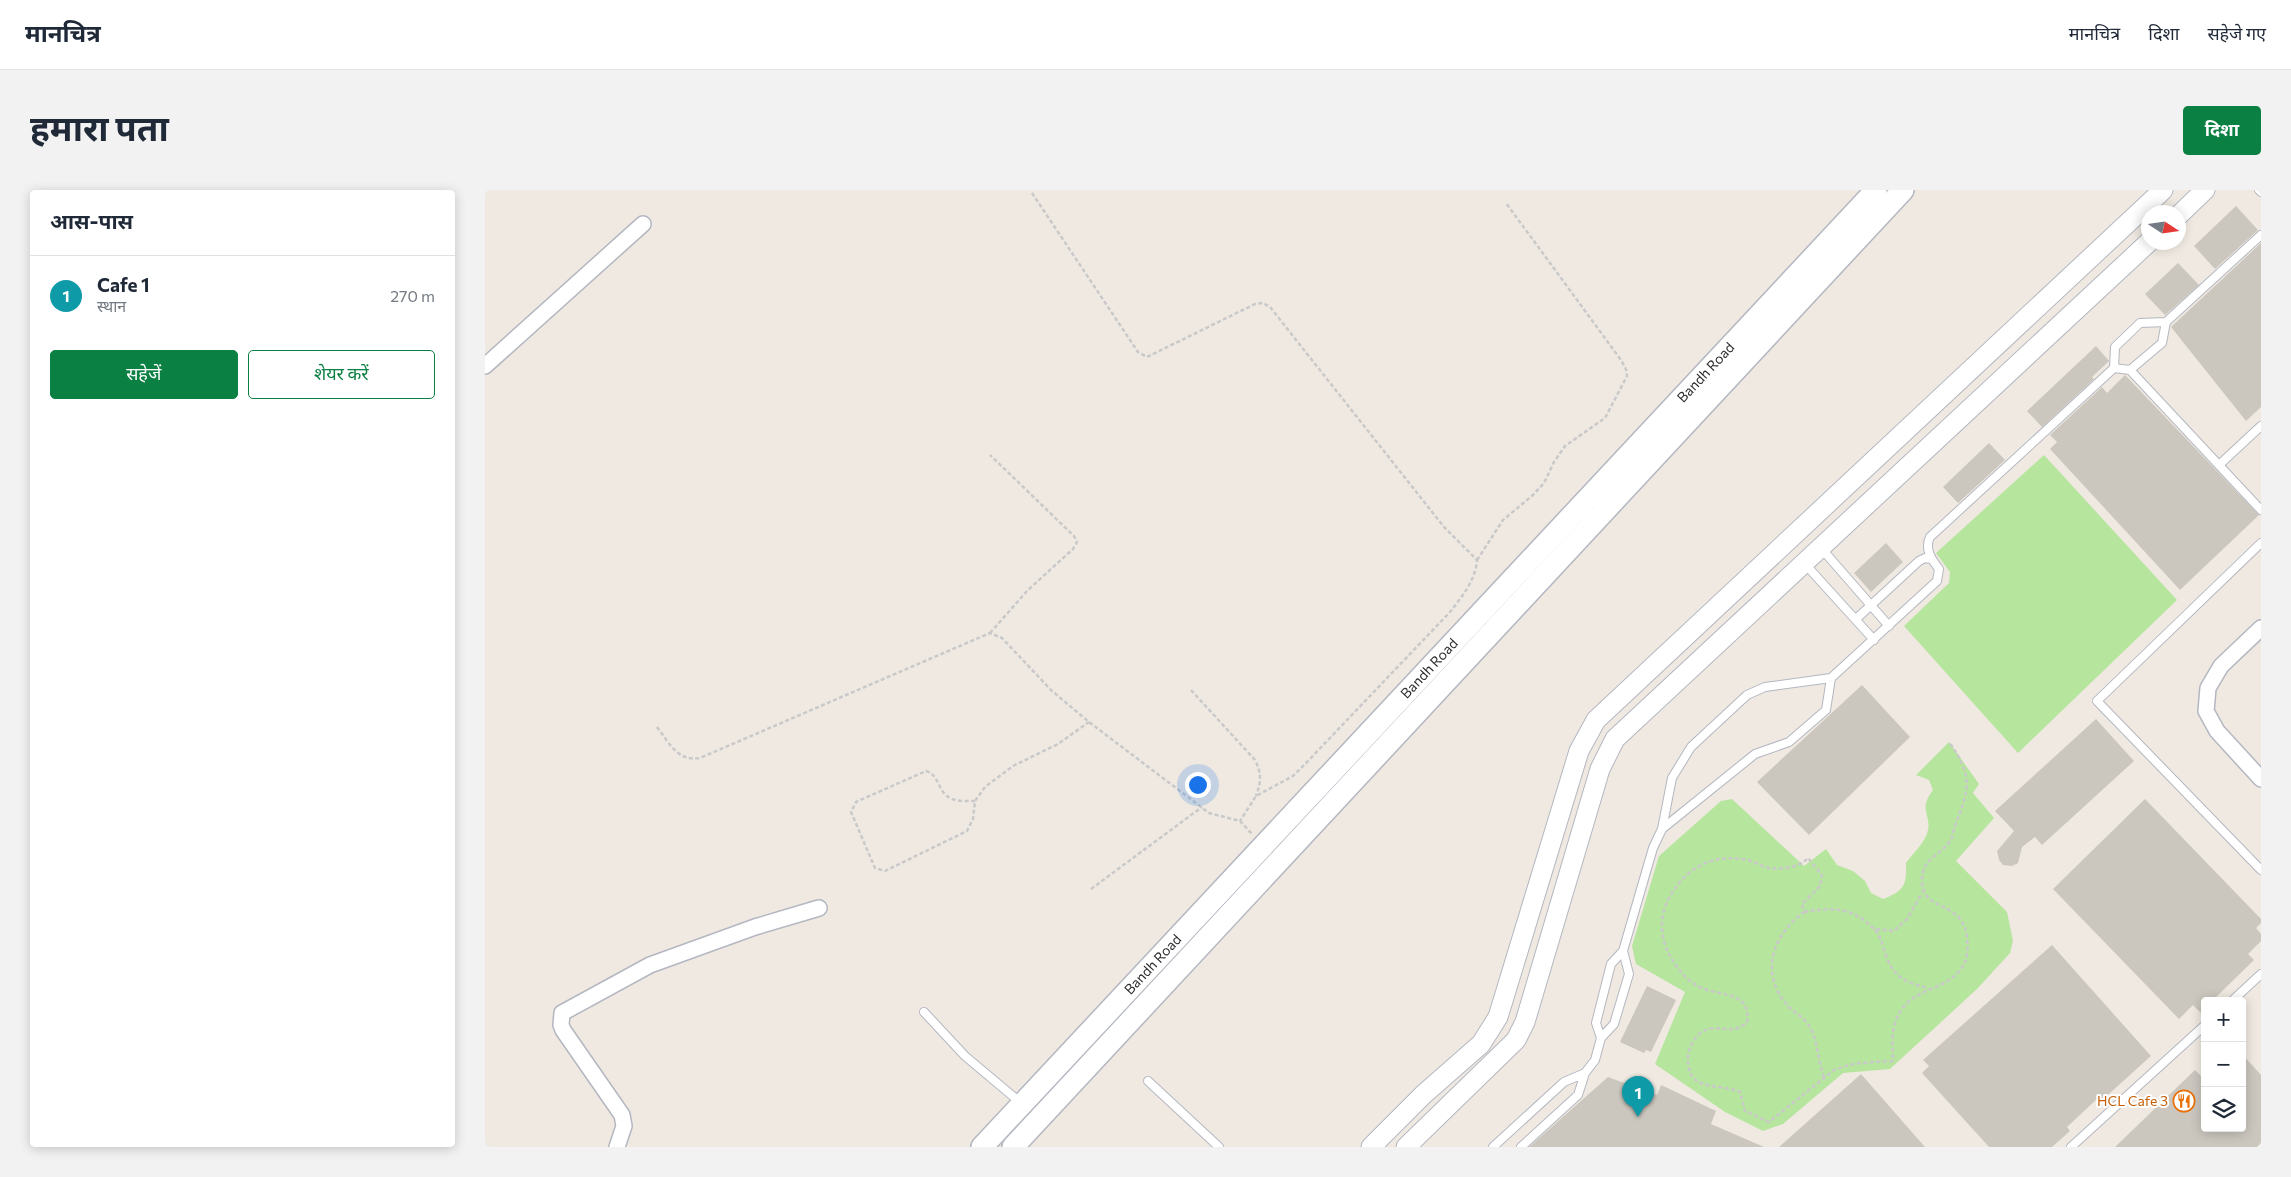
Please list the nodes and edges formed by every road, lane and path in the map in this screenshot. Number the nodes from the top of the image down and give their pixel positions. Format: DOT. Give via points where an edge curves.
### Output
graph roads {
  1 [pos="1876,190"];
  2 [pos="1903,190"];
  3 [pos="2163,190"];
  4 [pos="2205,190"];
  5 [pos="1032,193"];
  6 [pos="1506,203"];
  7 [pos="2186,208"];
  8 [pos="643,224"];
  9 [pos="2261,235"];
  10 [pos="2141,249"];
  11 [pos="2166,322"];
  12 [pos="485,366"];
  13 [pos="2114,368"];
  14 [pos="2130,370"];
  15 [pos="2261,426"];
  16 [pos="990,455"];
  17 [pos="2219,465"];
  18 [pos="2261,510"];
  19 [pos="2261,543"];
  20 [pos="1821,548"];
  21 [pos="1769,558"];
  22 [pos="1931,559"];
  23 [pos="1477,560"];
  24 [pos="1805,564"];
  25 [pos="1789,578"];
  26 [pos="1870,605"];
  27 [pos="1857,619"];
  28 [pos="1889,626"];
  29 [pos="2261,628"];
  30 [pos="990,633"];
  31 [pos="1874,640"];
  32 [pos="1831,678"];
  33 [pos="1191,690"];
  34 [pos="1089,722"];
  35 [pos="657,727"];
  36 [pos="1949,742"];
  37 [pos="2261,779"];
  38 [pos="1256,796"];
  39 [pos="975,802"];
  40 [pos="1201,808"];
  41 [pos="1240,821"];
  42 [pos="1662,829"];
  43 [pos="1263,846"];
  44 [pos="2261,870"];
  45 [pos="1091,889"];
  46 [pos="1922,893"];
  47 [pos="819,908"];
  48 [pos="1804,912"];
  49 [pos="1875,929"];
  50 [pos="1623,951"];
  51 [pos="2261,974"];
  52 [pos="1930,988"];
  53 [pos="2236,997"];
  54 [pos="924,1012"];
  55 [pos="2201,1029"];
  56 [pos="1601,1038"];
  57 [pos="1585,1073"];
  58 [pos="1824,1078"];
  59 [pos="1148,1081"];
  60 [pos="1031,1111"];
  61 [pos="617,1147"];
  62 [pos="982,1147"];
  63 [pos="1013,1147"];
  64 [pos="1219,1147"];
  65 [pos="1371,1147"];
  66 [pos="1406,1147"];
  67 [pos="1493,1147"];
  68 [pos="1521,1147"];
  69 [pos="2071,1147"];
  1 -- 43 [label="main road, Bandh Road"];
  2 -- 60 [label="main road, Bandh Road"];
  3 -- 21 [label="street"];
  4 -- 7 [label="street"];
  5 -- 23 [label="path" via="1142,356 1147,357 1255,304 1270,307 1444,527"];
  6 -- 23 [label="path" via="1621,360 1627,376 1605,418 1565,446 1544,483 1503,520"];
  8 -- 12 [label="street"];
  9 -- 11 [label="lane"];
  10 -- 20 [label="street"];
  11 -- 13 [label="lane" via="2140,323 2115,347"];
  11 -- 14 [label="lane" via="2162,343"];
  13 -- 14 [label="lane"];
  13 -- 22 [label="lane" via="1930,537"];
  14 -- 17 [label="lane"];
  15 -- 17 [label="lane"];
  16 -- 30 [label="path" via="1077,542"];
  17 -- 18 [label="lane"];
  19 -- 44 [label="lane" via="2097,701"];
  20 -- 24 [label="street"];
  20 -- 26 [label="lane"];
  21 -- 25 [label="street"];
  21 -- 65 [label="street" via="1597,720 1579,751 1498,1017 1481,1044"];
  22 -- 26 [label="lane" via="1919,561"];
  22 -- 28 [label="lane" via="1939,569 1937,581"];
  23 -- 38 [label="path" via="1469,585 1450,612 1303,767 1279,785"];
  24 -- 25 [label="street"];
  24 -- 27 [label="lane"];
  25 -- 66 [label="street" via="1615,739 1600,769 1525,1022 1516,1040"];
  26 -- 27 [label="lane"];
  26 -- 28 [label="lane"];
  27 -- 31 [label="lane"];
  28 -- 31 [label="lane"];
  29 -- 37 [label="street" via="2221,666 2209,688 2206,710 2217,731"];
  30 -- 34 [label="path" via="1002,638 1052,691"];
  30 -- 35 [label="path" via="699,758 687,759 678,754"];
  31 -- 32 [label="lane"];
  32 -- 42 [label="lane" via="1826,710 1789,742 1755,754"];
  32 -- 42 [label="lane" via="1765,687 1747,695 1691,747 1672,778"];
  33 -- 38 [label="path" via="1255,760 1261,781"];
  34 -- 39 [label="path" via="1063,741 998,776"];
  34 -- 40 [label="path"];
  36 -- 46 [label="path" via="1959,756 1968,784 1966,799 1951,840 1927,861 1921,879"];
  38 -- 41 [label="path"];
  39 -- 39 [label="path" via="973,819 967,831 885,871 875,868 851,812 856,802 926,771 933,774 947,796"];
  40 -- 41 [label="path" via="1217,816"];
  40 -- 45 [label="path"];
  41 -- 43 [label="path"];
  42 -- 50 [label="lane" via="1653,848"];
  43 -- 60 [label="main road, Bandh Road"];
  46 -- 49 [label="path" via="1894,931"];
  46 -- 52 [label="path" via="1930,902 1943,905 1965,924 1968,948 1965,963 1958,974"];
  47 -- 61 [label="street" via="650,965 562,1014 563,1030 622,1115 624,1126"];
  48 -- 49 [label="path" via="1840,909"];
  48 -- 58 [label="path" via="1791,921 1779,937 1772,966 1779,993 1807,1022 1814,1037"];
  48 -- 58 [label="path" via="1802,904 1820,886 1821,875 1808,858 1783,869 1726,858 1706,863 1684,875 1665,904 1662,938 1684,976 1710,992 1733,995 1749,1010 1747,1023 1735,1029 1702,1032 1694,1040 1688,1064 1697,1082 1703,1086 1740,1092 1745,1111 1769,1122"];
  49 -- 52 [label="path" via="1895,973"];
  50 -- 56 [label="lane" via="1611,964 1597,1024"];
  50 -- 56 [label="lane" via="1629,974 1614,1024"];
  51 -- 53 [label="lane"];
  52 -- 58 [label="path" via="1914,996 1897,1017 1893,1030 1893,1061 1843,1066"];
  54 -- 60 [label="lane" via="965,1056"];
  55 -- 69 [label="lane"];
  56 -- 57 [label="lane" via="1595,1060"];
  57 -- 67 [label="lane" via="1564,1082"];
  57 -- 68 [label="lane" via="1578,1095"];
  59 -- 64 [label="lane"];
  60 -- 62 [label="main road, Bandh Road"];
  60 -- 63 [label="main road, Bandh Road"];
}
